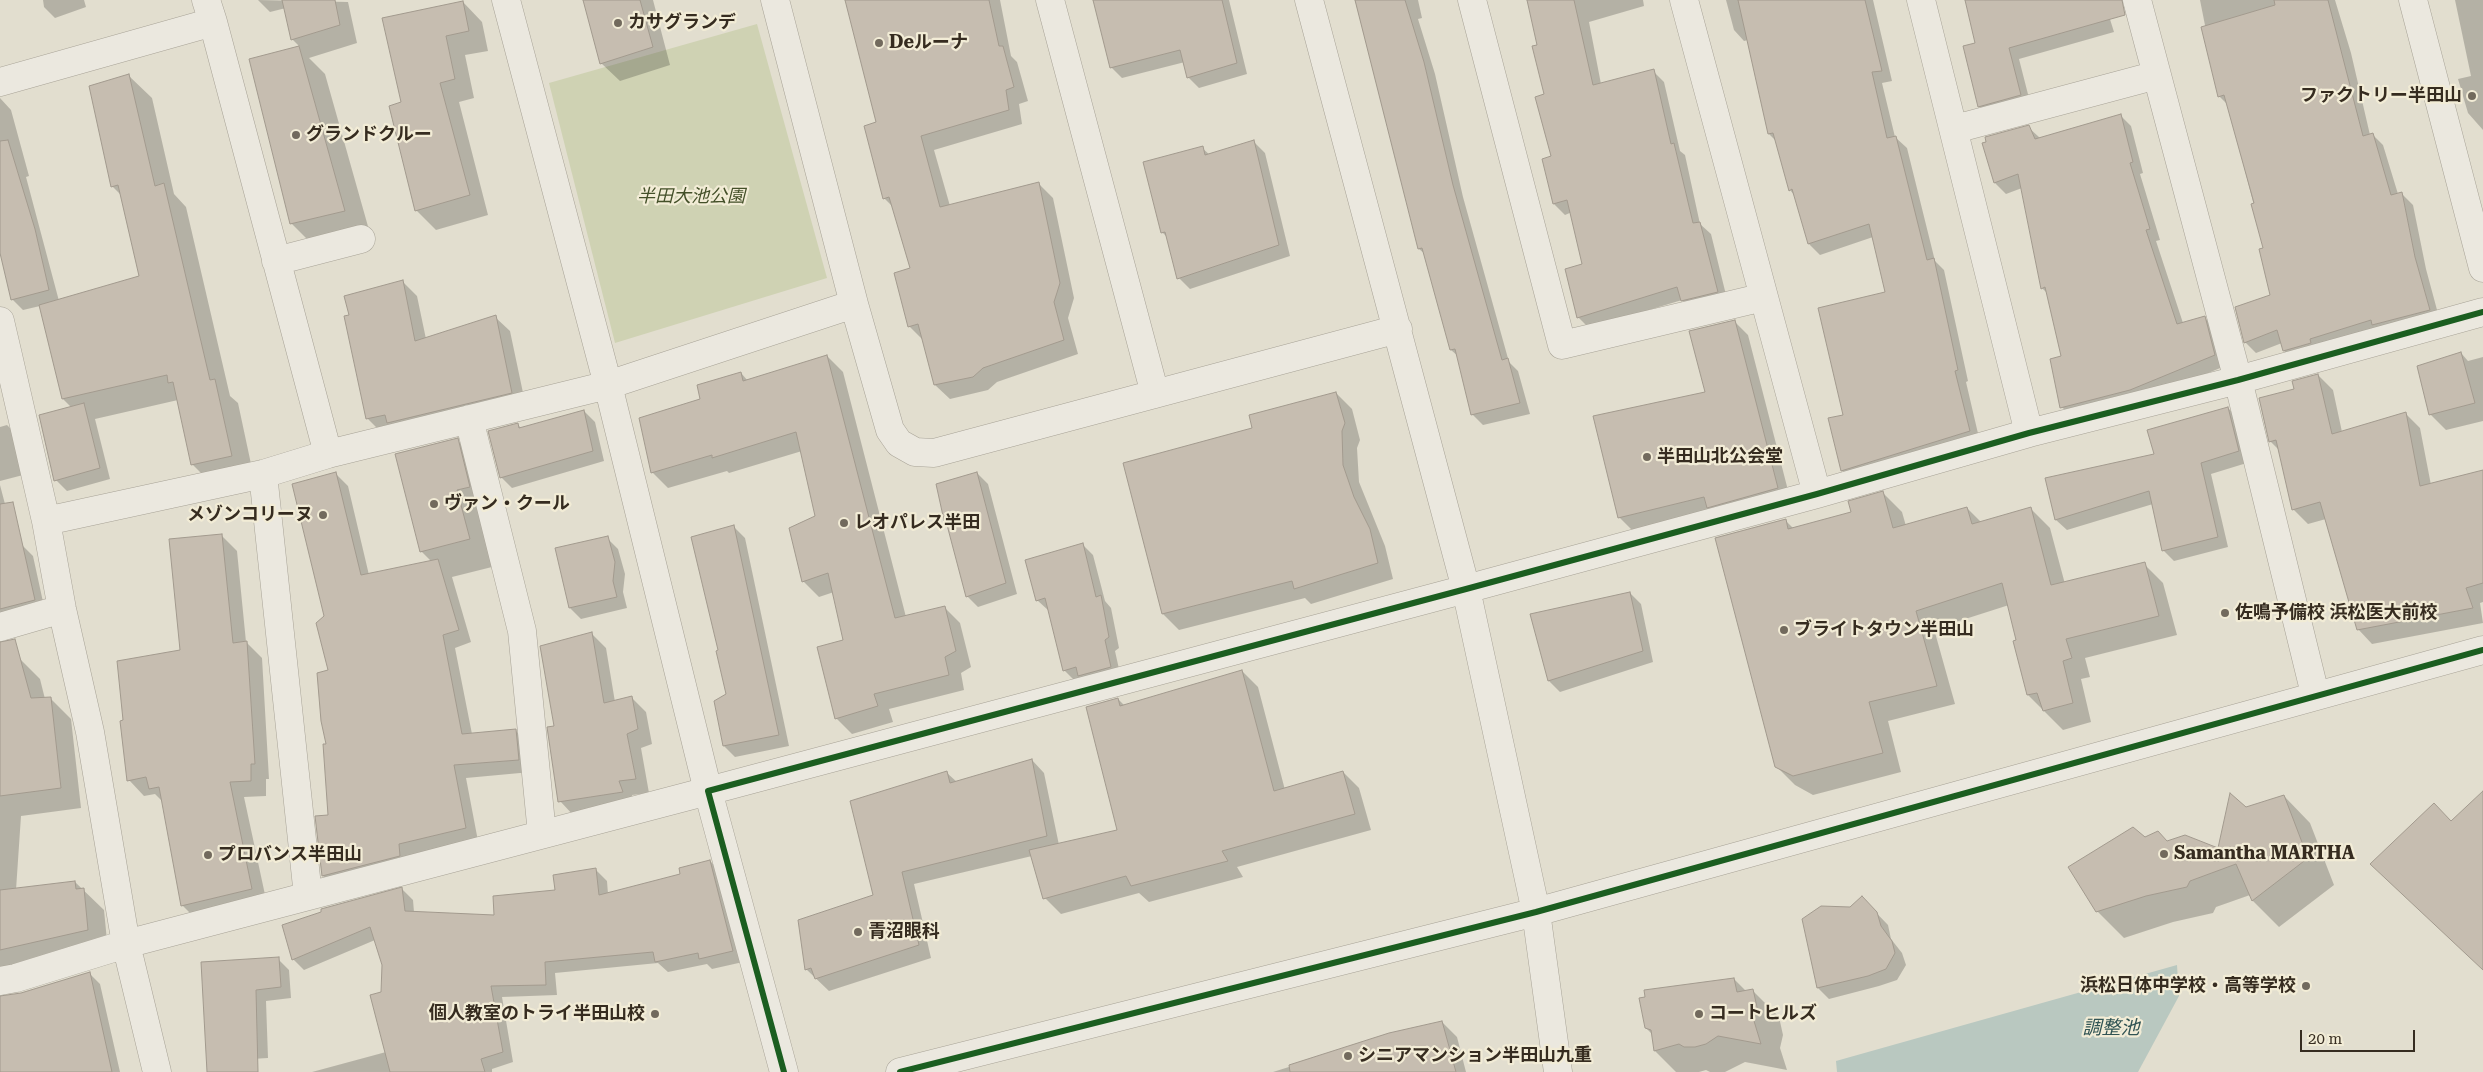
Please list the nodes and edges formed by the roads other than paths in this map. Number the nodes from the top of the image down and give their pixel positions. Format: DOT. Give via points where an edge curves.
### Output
graph roads {
  1 [pos="506,0"];
  2 [pos="775,0"];
  3 [pos="1050,0"];
  4 [pos="1308,0"];
  5 [pos="1472,0"];
  6 [pos="1684,0"];
  7 [pos="1922,0"];
  8 [pos="2137,0"];
  9 [pos="2413,0"];
  10 [pos="210,11"];
  11 [pos="2157,75"];
  12 [pos="0,82"];
  13 [pos="1955,130"];
  14 [pos="360,239"];
  15 [pos="276,261"];
  16 [pos="2483,268"];
  17 [pos="1764,296"];
  18 [pos="854,304"];
  19 [pos="2483,312"];
  20 [pos="0,321"];
  21 [pos="1398,330"];
  22 [pos="4,352"];
  23 [pos="2238,380"];
  24 [pos="608,385"];
  25 [pos="1155,394"];
  26 [pos="469,419"];
  27 [pos="2029,433"];
  28 [pos="328,454"];
  29 [pos="263,474"];
  30 [pos="1817,494"];
  31 [pos="46,521"];
  32 [pos="1466,589"];
  33 [pos="62,609"];
  34 [pos="0,627"];
  35 [pos="2483,650"];
  36 [pos="2315,694"];
  37 [pos="708,791"];
  38 [pos="542,834"];
  39 [pos="308,896"];
  40 [pos="1536,912"];
  41 [pos="126,944"];
  42 [pos="0,980"];
  43 [pos="158,1072"];
  44 [pos="784,1072"];
  45 [pos="900,1072"];
  46 [pos="1558,1072"];
  1 -- 24 [label="street"];
  2 -- 18 [label="street"];
  3 -- 25 [label="street"];
  4 -- 21 [label="street"];
  5 -- 17 [label="street" via="1562,345"];
  6 -- 17 [label="street"];
  7 -- 13 [label="street"];
  8 -- 11 [label="street"];
  9 -- 16 [label="street"];
  10 -- 12 [label="street"];
  10 -- 15 [label="street"];
  11 -- 13 [label="street"];
  11 -- 23 [label="street"];
  13 -- 27 [label="street"];
  14 -- 15 [label="street"];
  15 -- 28 [label="street"];
  17 -- 30 [label="street"];
  18 -- 24 [label="street"];
  18 -- 25 [label="street" via="890,430 899,443 915,452 934,453"];
  19 -- 23 [label="street"];
  20 -- 22 [label="street"];
  21 -- 25 [label="street"];
  21 -- 32 [label="street"];
  22 -- 31 [label="street"];
  23 -- 27 [label="street"];
  23 -- 36 [label="street"];
  24 -- 26 [label="street"];
  24 -- 37 [label="street"];
  26 -- 28 [label="street"];
  26 -- 38 [label="street" via="522,631"];
  27 -- 30 [label="street"];
  28 -- 29 [label="street"];
  29 -- 31 [label="street"];
  29 -- 39 [label="street"];
  30 -- 32 [label="street"];
  31 -- 33 [label="street"];
  32 -- 37 [label="street"];
  32 -- 40 [label="street"];
  33 -- 34 [label="street"];
  33 -- 41 [label="street" via="90,732"];
  35 -- 36 [label="street"];
  36 -- 40 [label="street"];
  37 -- 38 [label="street"];
  37 -- 44 [label="street"];
  38 -- 39 [label="street"];
  39 -- 41 [label="street"];
  40 -- 45 [label="street"];
  40 -- 46 [label="street"];
  41 -- 42 [label="street"];
  41 -- 43 [label="street"];
}
